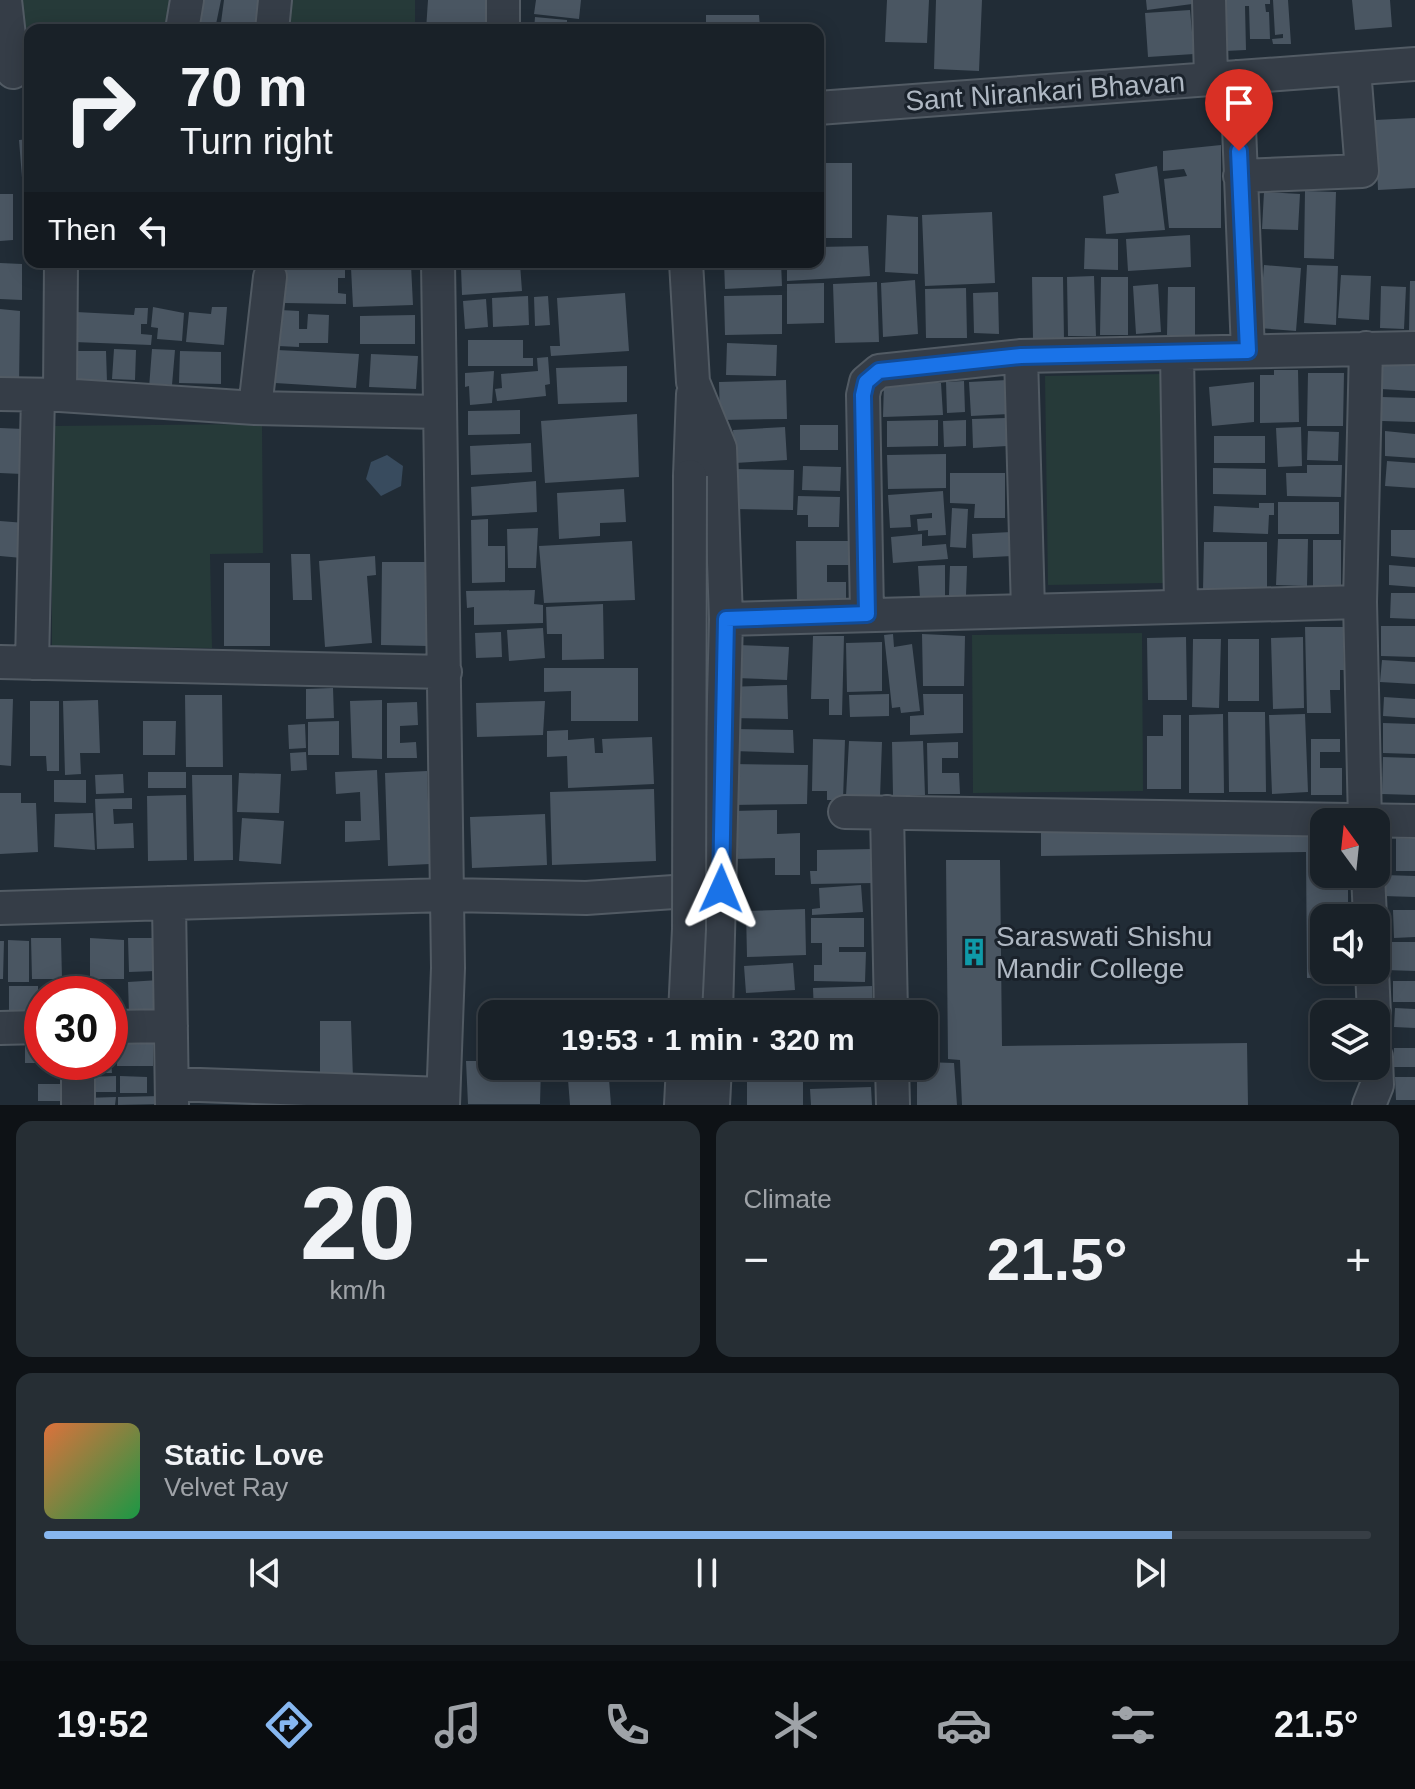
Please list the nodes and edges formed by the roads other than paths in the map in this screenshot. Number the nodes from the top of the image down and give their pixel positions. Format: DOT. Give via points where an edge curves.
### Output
graph roads {
  1 [pos="5,0"];
  2 [pos="187,0"];
  3 [pos="275,0"];
  4 [pos="503,0"];
  5 [pos="1209,0"];
  6 [pos="183,24"];
  7 [pos="273,24"];
  8 [pos="503,24"];
  9 [pos="1415,64"];
  10 [pos="1354,69"];
  11 [pos="14,72"];
  12 [pos="1224,78"];
  13 [pos="824,108"];
  14 [pos="1240,176"];
  15 [pos="60,268"];
  16 [pos="438,268"];
  17 [pos="686,268"];
  18 [pos="270,277"];
  19 [pos="1366,348"];
  20 [pos="1415,348"];
  21 [pos="1248,351"];
  22 [pos="1177,353"];
  23 [pos="1021,356"];
  24 [pos="693,382"];
  25 [pos="0,394"];
  26 [pos="49,395"];
  27 [pos="255,408"];
  28 [pos="440,412"];
  29 [pos="1360,602"];
  30 [pos="1181,606"];
  31 [pos="1028,610"];
  32 [pos="867,614"];
  33 [pos="726,619"];
  34 [pos="0,662"];
  35 [pos="32,663"];
  36 [pos="445,672"];
  37 [pos="1365,808"];
  38 [pos="845,812"];
  39 [pos="887,812"];
  40 [pos="1310,820"];
  41 [pos="1390,821"];
  42 [pos="1415,821"];
  43 [pos="721,889"];
  44 [pos="447,895"];
  45 [pos="169,903"];
  46 [pos="0,908"];
  47 [pos="686,1000"];
  48 [pos="717,1000"];
  49 [pos="891,1000"];
  50 [pos="171,1026"];
  51 [pos="24,1027"];
  52 [pos="128,1027"];
  53 [pos="0,1028"];
  54 [pos="78,1080"];
  55 [pos="682,1080"];
  56 [pos="714,1080"];
  57 [pos="892,1080"];
  58 [pos="1377,1080"];
  59 [pos="172,1094"];
  60 [pos="443,1099"];
  61 [pos="78,1105"];
  62 [pos="681,1105"];
  63 [pos="713,1105"];
  64 [pos="893,1105"];
  65 [pos="1369,1105"];
  1 -- 11 [label="street"];
  2 -- 6 [label="street"];
  3 -- 7 [label="street"];
  4 -- 8 [label="street"];
  5 -- 12 [label="street"];
  9 -- 10 [label="street, Sant Nirankari Bhavan"];
  10 -- 12 [label="street, Sant Nirankari Bhavan"];
  10 -- 14 [label="street" via="1362,171"];
  12 -- 13 [label="street, Sant Nirankari Bhavan"];
  12 -- 14 [label="street"];
  14 -- 21 [label="street"];
  15 -- 26 [label="street"];
  16 -- 28 [label="street"];
  17 -- 24 [label="street"];
  18 -- 27 [label="street"];
  19 -- 20 [label="street"];
  19 -- 21 [label="street"];
  19 -- 29 [label="street"];
  21 -- 22 [label="street"];
  22 -- 23 [label="street"];
  22 -- 30 [label="street"];
  23 -- 31 [label="street"];
  23 -- 32 [label="street" via="879,371 866,382"];
  24 -- 33 [label="street" via="720,448"];
  24 -- 47 [label="street, bridge"];
  25 -- 26 [label="street"];
  26 -- 27 [label="street"];
  26 -- 35 [label="street"];
  27 -- 28 [label="street"];
  28 -- 36 [label="street"];
  29 -- 30 [label="street"];
  29 -- 37 [label="street"];
  30 -- 31 [label="street"];
  31 -- 32 [label="street"];
  32 -- 33 [label="street"];
  33 -- 43 [label="street"];
  34 -- 35 [label="street"];
  35 -- 36 [label="street"];
  36 -- 44 [label="street"];
  38 -- 39 [label="street"];
  39 -- 40 [label="street"];
  39 -- 49 [label="street"];
  41 -- 42 [label="street"];
  43 -- 44 [label="street" via="586,898"];
  43 -- 48 [label="street"];
  44 -- 45 [label="street"];
  44 -- 60 [label="street"];
  45 -- 46 [label="street"];
  45 -- 50 [label="street"];
  50 -- 52 [label="street"];
  50 -- 59 [label="street"];
  51 -- 53 [label="street"];
  54 -- 61 [label="street"];
  55 -- 62 [label="street"];
  56 -- 63 [label="street"];
  57 -- 64 [label="street"];
  58 -- 65 [label="street"];
  59 -- 60 [label="street"];
}
